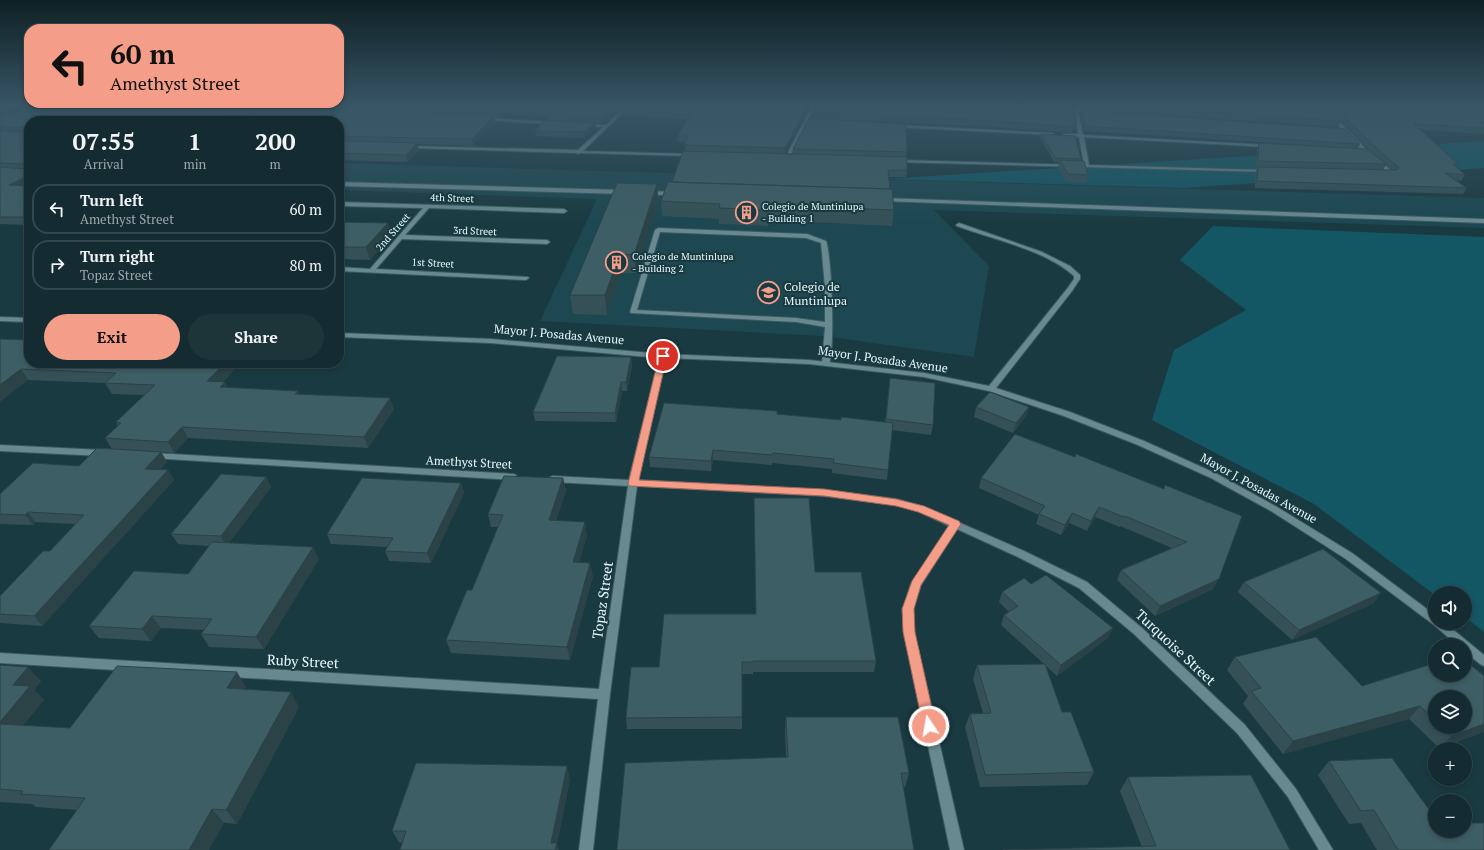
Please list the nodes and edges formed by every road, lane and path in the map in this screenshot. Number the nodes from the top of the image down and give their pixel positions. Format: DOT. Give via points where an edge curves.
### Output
graph roads {
  1 [pos="588,144"];
  2 [pos="796,144"];
  3 [pos="1083,144"];
  4 [pos="1213,144"];
  5 [pos="1358,144"];
  6 [pos="401,147"];
  7 [pos="1271,147"];
  8 [pos="1359,152"];
  9 [pos="1366,152"];
  10 [pos="578,153"];
  11 [pos="693,155"];
  12 [pos="780,157"];
  13 [pos="890,160"];
  14 [pos="1087,166"];
  15 [pos="1274,171"];
  16 [pos="1384,174"];
  17 [pos="344,184"];
  18 [pos="633,192"];
  19 [pos="641,193"];
  20 [pos="680,194"];
  21 [pos="876,200"];
  22 [pos="344,204"];
  23 [pos="428,206"];
  24 [pos="564,210"];
  25 [pos="1484,221"];
  26 [pos="959,225"];
  27 [pos="401,237"];
  28 [pos="547,242"];
  29 [pos="344,269"];
  30 [pos="372,270"];
  31 [pos="526,278"];
  32 [pos="0,319"];
  33 [pos="24,320"];
  34 [pos="828,325"];
  35 [pos="344,335"];
  36 [pos="663,356"];
  37 [pos="826,363"];
  38 [pos="991,389"];
  39 [pos="0,448"];
  40 [pos="111,454"];
  41 [pos="142,456"];
  42 [pos="522,477"];
  43 [pos="546,478"];
  44 [pos="633,484"];
  45 [pos="955,524"];
  46 [pos="1428,616"];
  47 [pos="1446,630"];
  48 [pos="0,658"];
  49 [pos="1484,661"];
  50 [pos="604,694"];
  51 [pos="586,850"];
  52 [pos="957,850"];
  53 [pos="1326,850"];
  1 -- 10 [label="street"];
  2 -- 12 [label="street" via="790,158"];
  3 -- 14 [label="street"];
  4 -- 7 [label="street"];
  5 -- 9 [label="street"];
  6 -- 10 [label="street"];
  8 -- 9 [label="street"];
  9 -- 16 [label="street" via="1392,174"];
  10 -- 11 [label="street"];
  13 -- 14 [label="street"];
  14 -- 15 [label="street"];
  17 -- 18 [label="street"];
  19 -- 20 [label="street"];
  21 -- 25 [label="street"];
  22 -- 23 [label="street, 4th Street"];
  23 -- 24 [label="street, 4th Street"];
  23 -- 27 [label="street, 2nd Street"];
  26 -- 38 [label="street" via="1055,259 1077,276 1070,290"];
  27 -- 28 [label="street, 3rd Street"];
  27 -- 30 [label="street, 2nd Street"];
  29 -- 30 [label="street, 1st Street"];
  30 -- 31 [label="street, 1st Street"];
  32 -- 33 [label="street"];
  34 -- 34 [label="street" via="824,242 807,236 658,230 633,312 796,320"];
  34 -- 37 [label="street"];
  35 -- 36 [label="street, Mayor J. Posadas Avenue" via="491,341"];
  36 -- 37 [label="street, Mayor J. Posadas Avenue"];
  36 -- 44 [label="street, Topaz Street"];
  37 -- 38 [label="street, Mayor J. Posadas Avenue" via="924,375"];
  38 -- 46 [label="street, Mayor J. Posadas Avenue" via="1066,414 1214,476 1274,509 1349,556"];
  39 -- 40 [label="street"];
  41 -- 42 [label="street, Amethyst Street"];
  43 -- 44 [label="street"];
  44 -- 45 [label="street" via="824,492 896,502 921,509"];
  44 -- 50 [label="street, Topaz Street"];
  45 -- 52 [label="street" via="916,584 908,609 909,632"];
  45 -- 53 [label="street, Turquoise Street" via="1083,584 1138,631 1242,729 1292,793"];
  47 -- 49 [label="street"];
  48 -- 50 [label="street, Ruby Street"];
  50 -- 51 [label="street, Topaz Street"];
}
